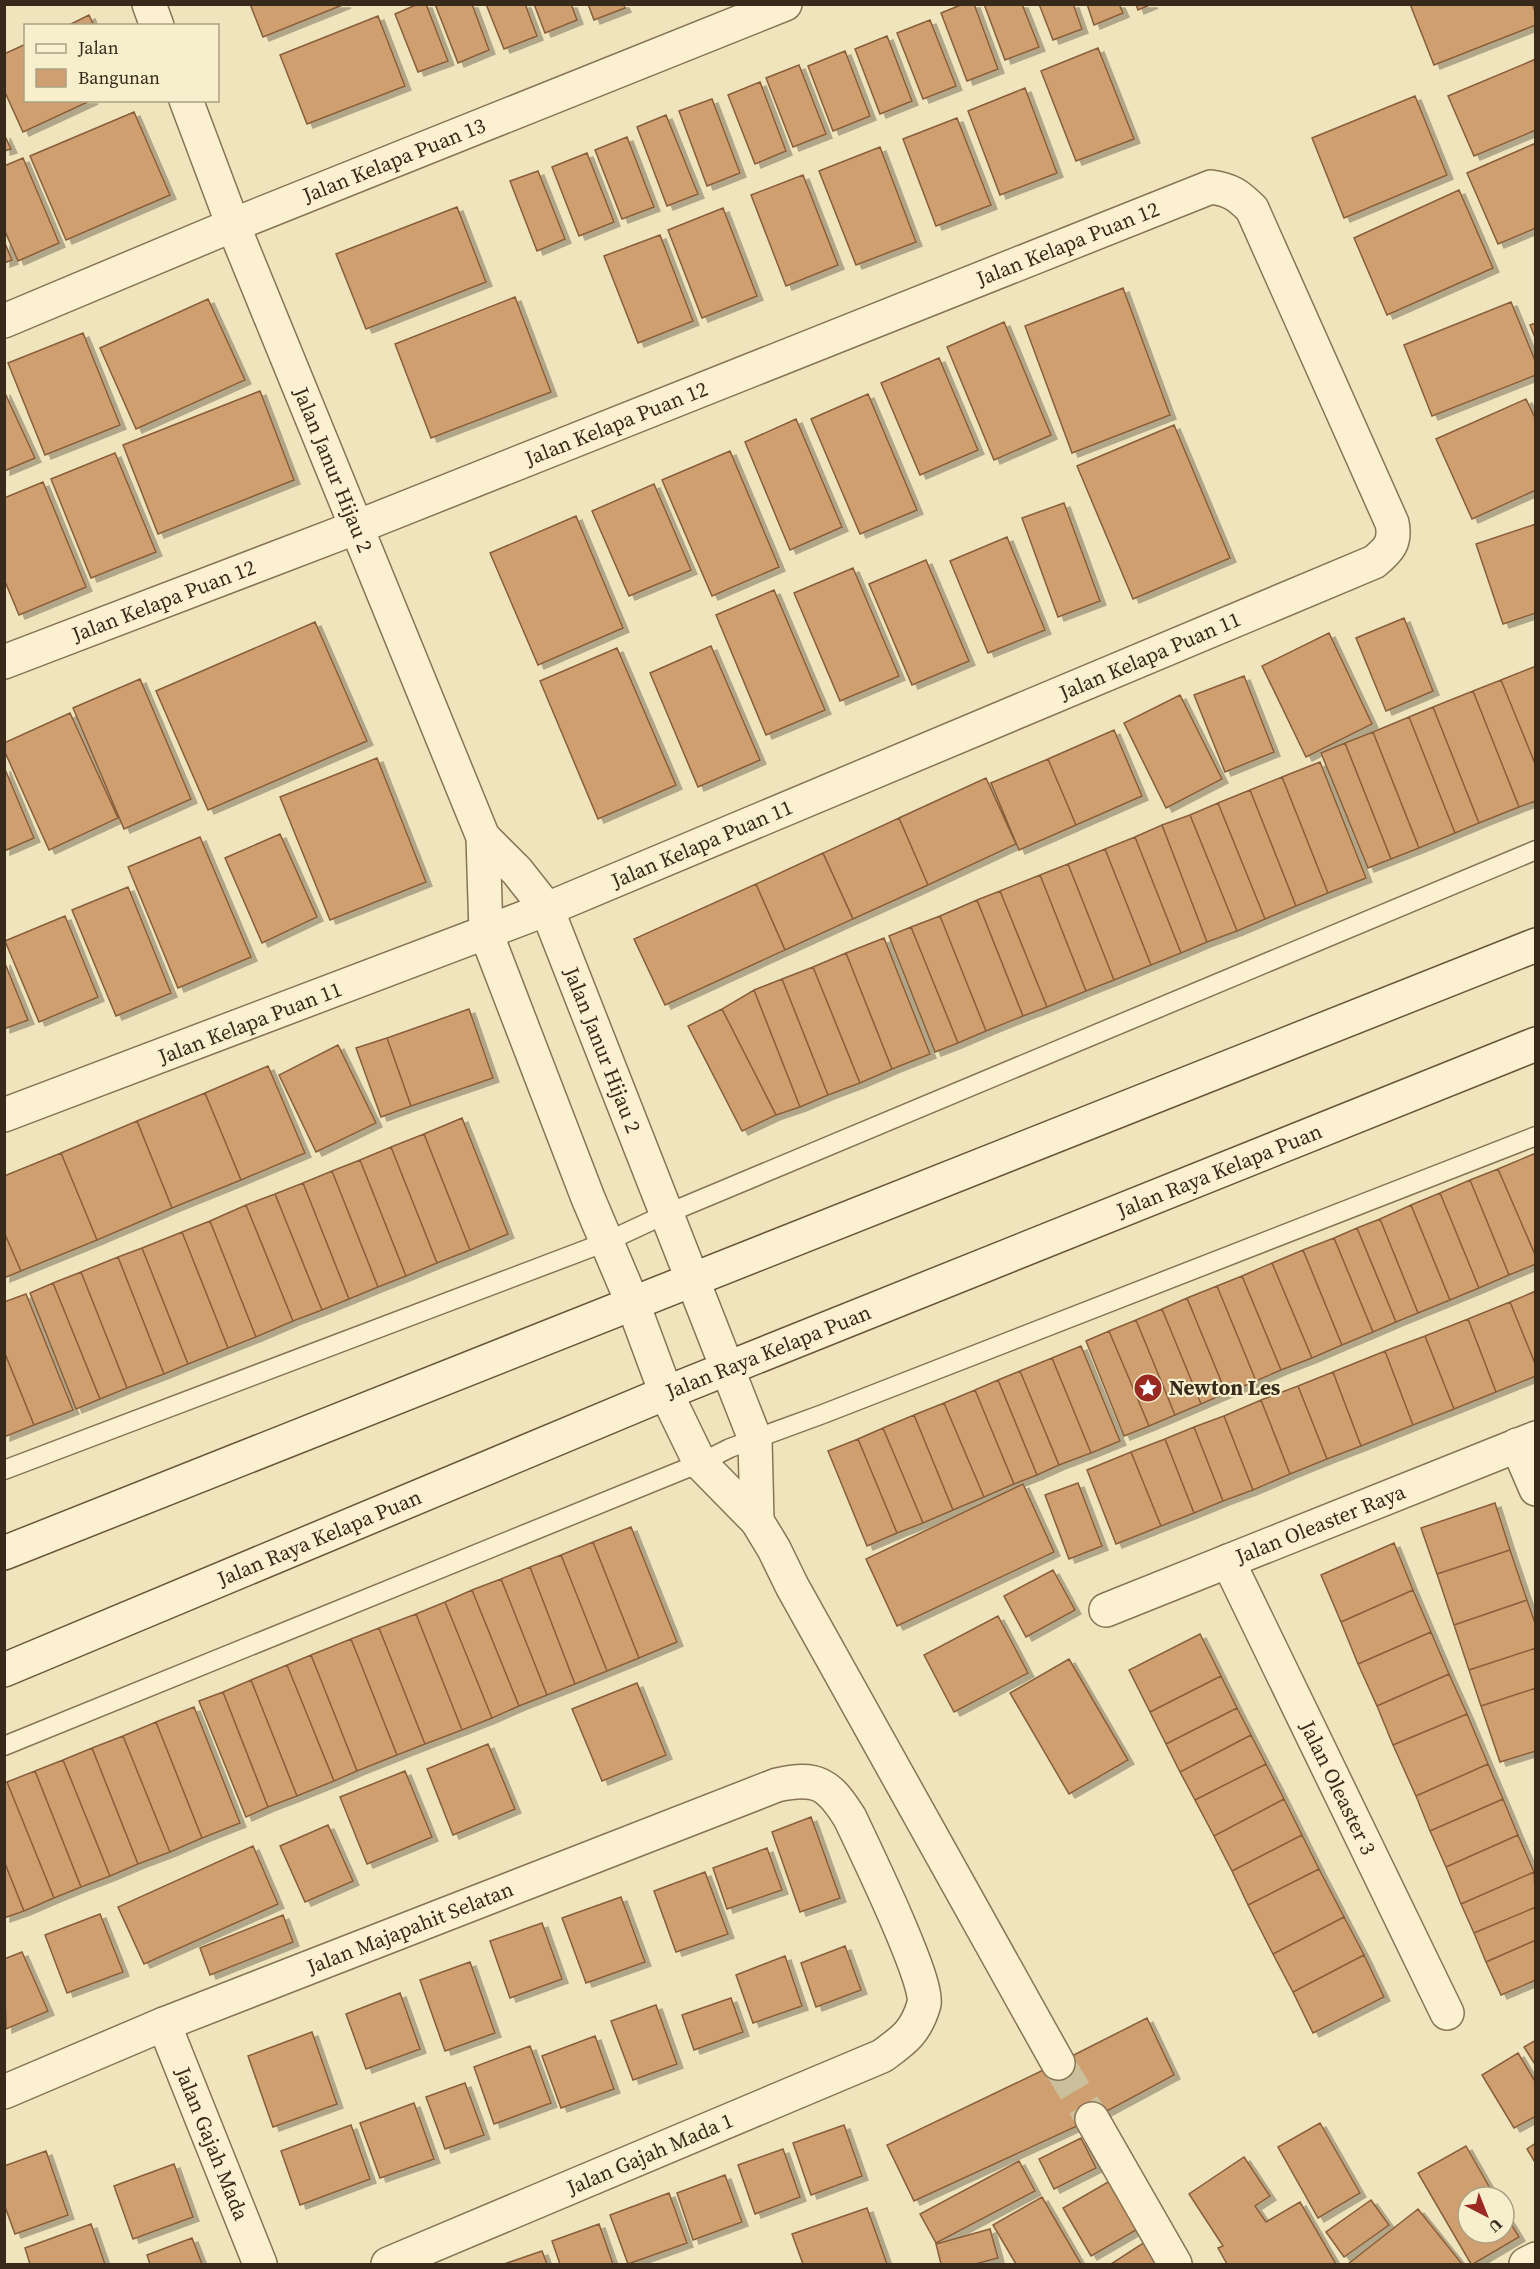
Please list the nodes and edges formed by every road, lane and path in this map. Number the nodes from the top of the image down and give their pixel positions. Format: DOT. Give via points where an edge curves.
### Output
graph roads {
  1 [pos="149,4"];
  2 [pos="785,4"];
  3 [pos="156,24"];
  4 [pos="187,102"];
  5 [pos="233,225"];
  6 [pos="4,321"];
  7 [pos="357,527"];
  8 [pos="1389,550"];
  9 [pos="4,662"];
  10 [pos="483,837"];
  11 [pos="1536,850"];
  12 [pos="547,909"];
  13 [pos="486,933"];
  14 [pos="1536,945"];
  15 [pos="1536,1044"];
  16 [pos="4,1115"];
  17 [pos="1536,1136"];
  18 [pos="666,1214"];
  19 [pos="606,1242"];
  20 [pos="694,1279"];
  21 [pos="633,1304"];
  22 [pos="729,1368"];
  23 [pos="666,1393"];
  24 [pos="755,1439"];
  25 [pos="1526,1441"];
  26 [pos="700,1463"];
  27 [pos="4,1470"];
  28 [pos="1536,1489"];
  29 [pos="757,1521"];
  30 [pos="4,1553"];
  31 [pos="1228,1561"];
  32 [pos="1106,1610"];
  33 [pos="4,1670"];
  34 [pos="4,1746"];
  35 [pos="1447,2013"];
  36 [pos="164,2024"];
  37 [pos="909,2036"];
  38 [pos="1058,2063"];
  39 [pos="4,2092"];
  40 [pos="1092,2119"];
  41 [pos="1536,2259"];
  42 [pos="260,2265"];
  43 [pos="388,2265"];
  44 [pos="1174,2265"];
  45 [pos="1526,2265"];
  1 -- 3 [label="street"];
  2 -- 5 [label="street, Jalan Kelapa Puan 13"];
  4 -- 5 [label="street, Jalan Janur Hijau 2"];
  5 -- 6 [label="street, Jalan Kelapa Puan 13"];
  5 -- 7 [label="street, Jalan Janur Hijau 2"];
  7 -- 8 [label="street, Jalan Kelapa Puan 12" via="1211,187 1228,189 1252,209 1392,523 1394,535"];
  7 -- 9 [label="street, Jalan Kelapa Puan 12"];
  7 -- 10 [label="street, Jalan Janur Hijau 2"];
  8 -- 12 [label="street, Jalan Kelapa Puan 11" via="1374,562"];
  10 -- 12 [label="street, Jalan Janur Hijau 2"];
  10 -- 13 [label="street, Jalan Janur Hijau 2"];
  11 -- 18 [label="lane"];
  12 -- 13 [label="street, Jalan Kelapa Puan 11"];
  12 -- 18 [label="street, Jalan Janur Hijau 2"];
  13 -- 16 [label="street, Jalan Kelapa Puan 11"];
  13 -- 19 [label="street, Jalan Janur Hijau 2"];
  14 -- 20 [label="street"];
  15 -- 22 [label="street, Jalan Raya Kelapa Puan"];
  17 -- 24 [label="lane"];
  18 -- 19 [label="lane"];
  18 -- 20 [label="street, Jalan Janur Hijau 2"];
  19 -- 21 [label="street, Jalan Janur Hijau 2"];
  19 -- 27 [label="lane"];
  20 -- 21 [label="street"];
  20 -- 22 [label="street, Jalan Janur Hijau 2"];
  21 -- 23 [label="street, Jalan Janur Hijau 2"];
  21 -- 30 [label="street"];
  22 -- 23 [label="street, Jalan Raya Kelapa Puan"];
  22 -- 24 [label="street, Jalan Janur Hijau 2"];
  23 -- 26 [label="street, Jalan Janur Hijau 2"];
  23 -- 33 [label="street, Jalan Raya Kelapa Puan"];
  24 -- 26 [label="lane"];
  24 -- 29 [label="street, Jalan Janur Hijau 2"];
  25 -- 28 [label="street"];
  25 -- 31 [label="street, Jalan Oleaster Raya"];
  26 -- 29 [label="street, Jalan Janur Hijau 2"];
  26 -- 34 [label="lane"];
  29 -- 38 [label="street"];
  31 -- 32 [label="street, Jalan Oleaster Raya"];
  31 -- 35 [label="street, Jalan Oleaster 3"];
  36 -- 37 [label="street, Jalan Majapahit Selatan" via="777,1785 800,1780 819,1784 838,1799 850,1818 919,1971 925,2002"];
  36 -- 39 [label="street, Jalan Majapahit Selatan"];
  36 -- 42 [label="street, Jalan Gajah Mada"];
  37 -- 43 [label="street, Jalan Gajah Mada 1" via="882,2056"];
  40 -- 44 [label="street"];
  41 -- 45 [label="street"];
}
